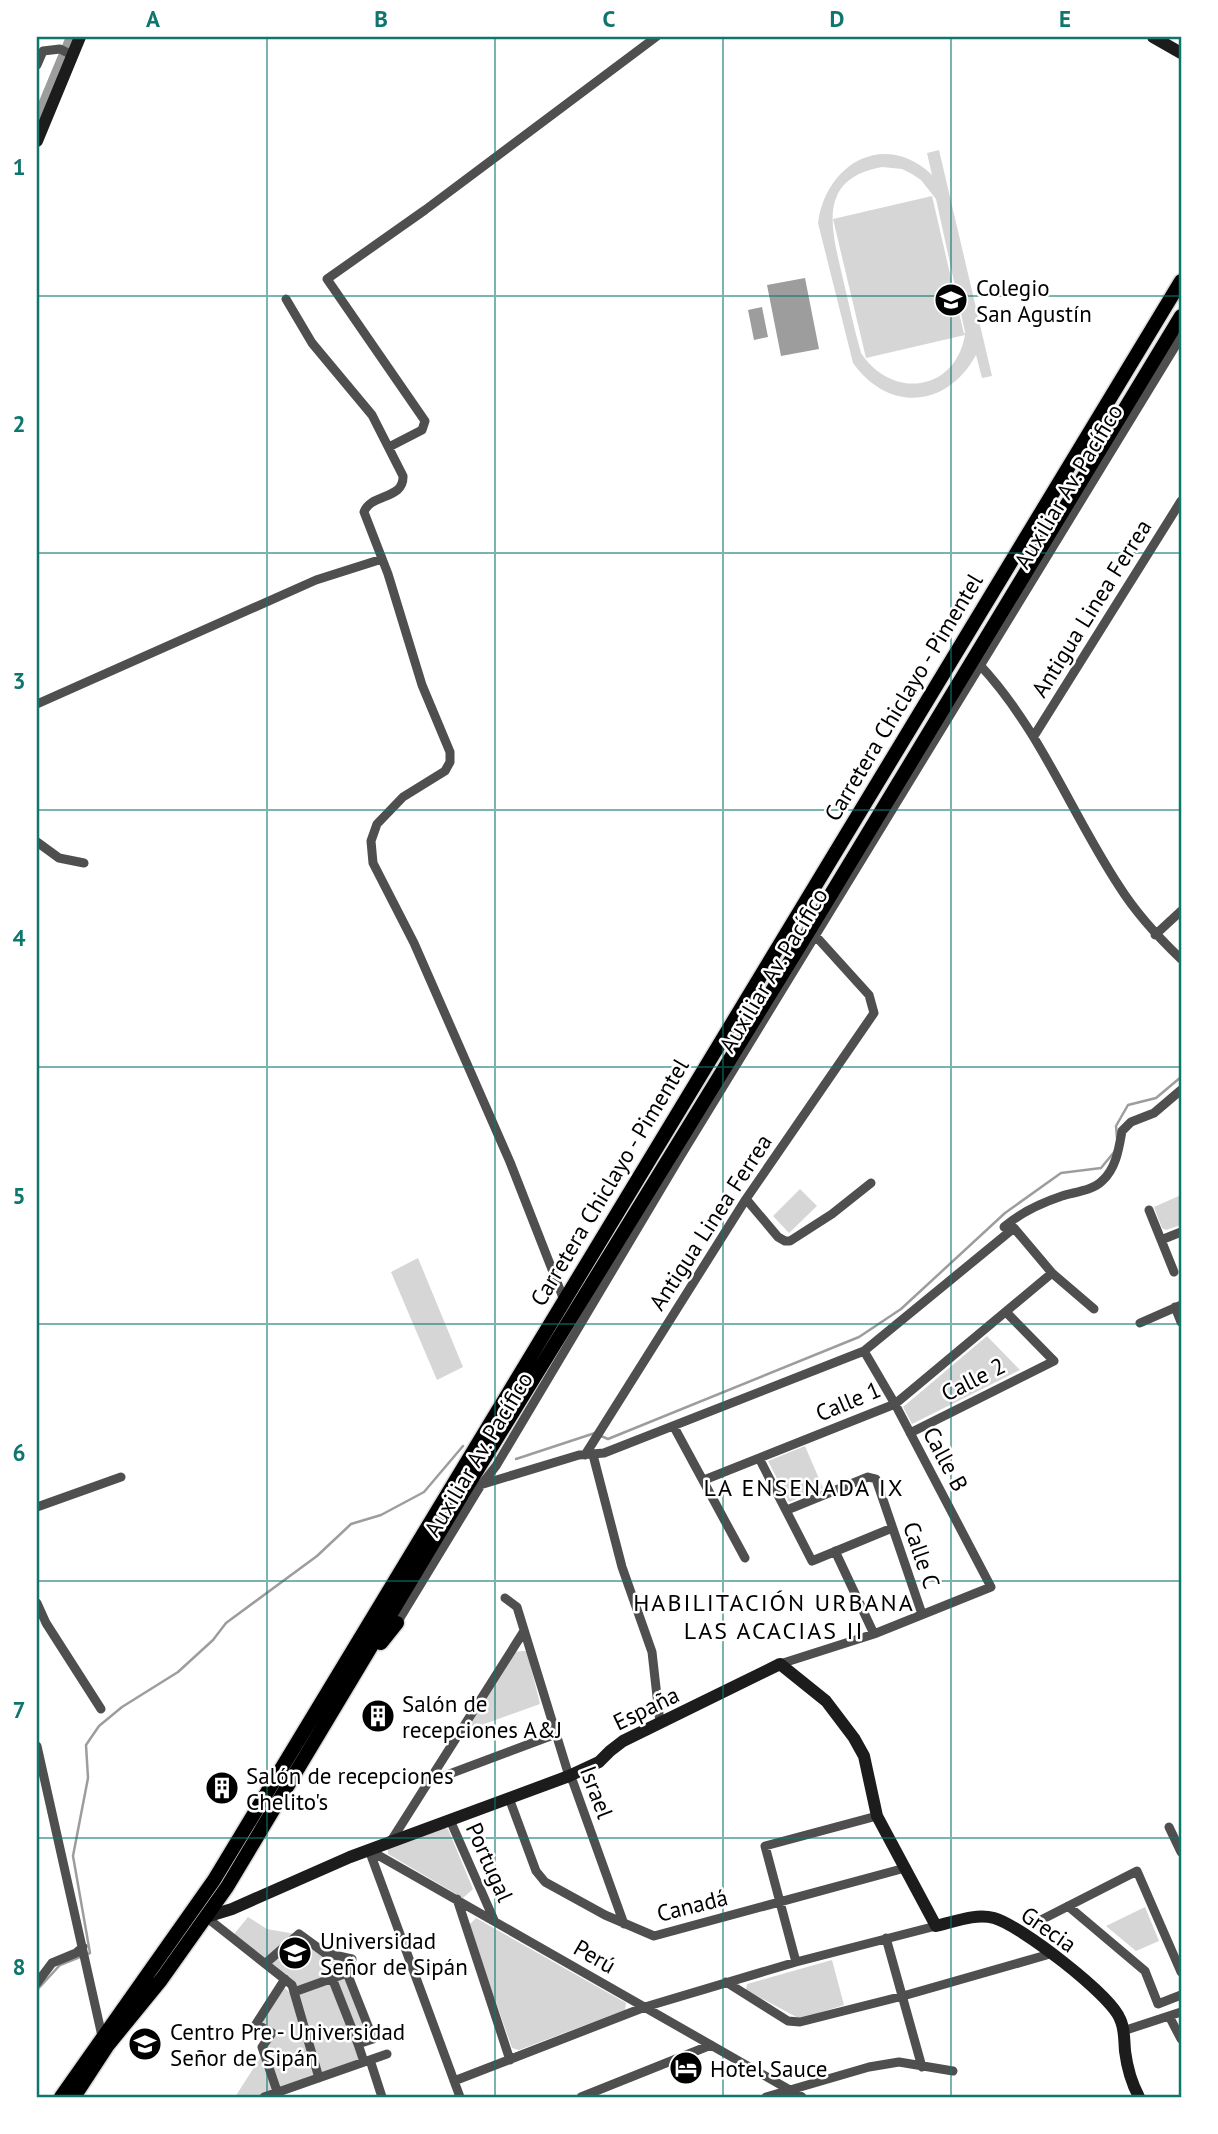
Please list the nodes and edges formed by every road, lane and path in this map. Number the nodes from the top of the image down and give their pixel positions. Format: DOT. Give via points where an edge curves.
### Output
graph roads {
  1 [pos="80,37"];
  2 [pos="656,37"];
  3 [pos="1153,37"];
  4 [pos="40,48"];
  5 [pos="67,52"];
  6 [pos="1181,53"];
  7 [pos="37,65"];
  8 [pos="37,141"];
  9 [pos="1181,281"];
  10 [pos="286,299"];
  11 [pos="1181,316"];
  12 [pos="1181,337"];
  13 [pos="389,447"];
  14 [pos="1181,501"];
  15 [pos="1045,507"];
  16 [pos="1060,514"];
  17 [pos="383,559"];
  18 [pos="977,662"];
  19 [pos="37,704"];
  20 [pos="1034,736"];
  21 [pos="37,842"];
  22 [pos="84,863"];
  23 [pos="1181,911"];
  24 [pos="813,933"];
  25 [pos="1156,935"];
  26 [pos="1181,959"];
  27 [pos="1181,1090"];
  28 [pos="871,1183"];
  29 [pos="746,1199"];
  30 [pos="1149,1210"];
  31 [pos="1004,1227"];
  32 [pos="1181,1232"];
  33 [pos="1161,1240"];
  34 [pos="1174,1272"];
  35 [pos="1052,1273"];
  36 [pos="564,1300"];
  37 [pos="1178,1306"];
  38 [pos="578,1308"];
  39 [pos="1094,1309"];
  40 [pos="1006,1312"];
  41 [pos="1181,1322"];
  42 [pos="1140,1323"];
  43 [pos="864,1351"];
  44 [pos="895,1404"];
  45 [pos="674,1427"];
  46 [pos="910,1433"];
  47 [pos="589,1455"];
  48 [pos="759,1458"];
  49 [pos="121,1477"];
  50 [pos="704,1480"];
  51 [pos="481,1485"];
  52 [pos="465,1490"];
  53 [pos="37,1507"];
  54 [pos="787,1510"];
  55 [pos="892,1528"];
  56 [pos="835,1551"];
  57 [pos="745,1558"];
  58 [pos="991,1587"];
  59 [pos="505,1598"];
  60 [pos="37,1603"];
  61 [pos="922,1615"];
  62 [pos="397,1623"];
  63 [pos="40,1626"];
  64 [pos="524,1631"];
  65 [pos="874,1634"];
  66 [pos="780,1664"];
  67 [pos="342,1694"];
  68 [pos="101,1709"];
  69 [pos="660,1723"];
  70 [pos="556,1734"];
  71 [pos="37,1746"];
  72 [pos="569,1776"];
  73 [pos="428,1782"];
  74 [pos="509,1798"];
  75 [pos="877,1816"];
  76 [pos="450,1820"];
  77 [pos="1169,1827"];
  78 [pos="391,1841"];
  79 [pos="369,1850"];
  80 [pos="1181,1852"];
  81 [pos="905,1868"];
  82 [pos="457,1899"];
  83 [pos="779,1903"];
  84 [pos="1068,1906"];
  85 [pos="206,1917"];
  86 [pos="494,1920"];
  87 [pos="1039,1921"];
  88 [pos="624,1924"];
  89 [pos="936,1926"];
  90 [pos="886,1938"];
  91 [pos="85,1953"];
  92 [pos="1050,1954"];
  93 [pos="796,1962"];
  94 [pos="266,1963"];
  95 [pos="1181,1972"];
  96 [pos="347,1973"];
  97 [pos="332,1978"];
  98 [pos="285,1979"];
  99 [pos="726,1982"];
  100 [pos="37,1983"];
  101 [pos="294,1992"];
  102 [pos="1181,1995"];
  103 [pos="903,1996"];
  104 [pos="357,2001"];
  105 [pos="343,2007"];
  106 [pos="645,2007"];
  107 [pos="1181,2012"];
  108 [pos="1169,2016"];
  109 [pos="1124,2031"];
  110 [pos="102,2036"];
  111 [pos="1181,2039"];
  112 [pos="358,2044"];
  113 [pos="711,2045"];
  114 [pos="387,2054"];
  115 [pos="510,2060"];
  116 [pos="367,2061"];
  117 [pos="922,2067"];
  118 [pos="953,2071"];
  119 [pos="319,2078"];
  120 [pos="454,2081"];
  121 [pos="788,2089"];
  122 [pos="79,2095"];
  123 [pos="278,2095"];
  124 [pos="61,2097"];
  125 [pos="264,2097"];
  126 [pos="382,2097"];
  127 [pos="460,2097"];
  128 [pos="581,2097"];
  129 [pos="766,2097"];
  130 [pos="802,2097"];
  131 [pos="1139,2097"];
  1 -- 5 [label="street"];
  2 -- 13 [label="street" via="327,279 425,421 422,430"];
  3 -- 6 [label="street"];
  4 -- 5 [label="street"];
  4 -- 7 [label="street"];
  5 -- 8 [label="street"];
  9 -- 15 [label="main road, Carretera Chiclayo - Pimentel"];
  10 -- 13 [label="street" via="319,352 367,407"];
  11 -- 16 [label="main road, Carretera Chiclayo - Pimentel"];
  12 -- 18 [label="street, Auxiliar Av. Pacífico"];
  13 -- 17 [label="street" via="403,483 400,490 367,506 364,512"];
  14 -- 20 [label="street, Antigua Linea Ferrea"];
  15 -- 16 [label="main road" via="1052,515"];
  15 -- 36 [label="main road, Carretera Chiclayo - Pimentel"];
  16 -- 18 [label="main road, Carretera Chiclayo - Pimentel"];
  17 -- 19 [label="street" via="316,580"];
  17 -- 36 [label="street" via="422,685 451,757 445,771 403,797 377,824 371,841 373,863 414,943 510,1162"];
  18 -- 20 [label="street"];
  18 -- 24 [label="main road, Carretera Chiclayo - Pimentel"];
  20 -- 25 [label="street" via="1118,886"];
  21 -- 22 [label="street" via="59,858"];
  23 -- 25 [label="street"];
  24 -- 29 [label="street, Antigua Linea Ferrea" via="869,995 874,1013"];
  24 -- 38 [label="main road, Carretera Chiclayo - Pimentel"];
  24 -- 51 [label="street, Auxiliar Av. Pacífico"];
  25 -- 26 [label="street"];
  27 -- 31 [label="street" via="1122,1131 1119,1149 1102,1181 1031,1209"];
  28 -- 29 [label="street" via="790,1241 778,1237"];
  29 -- 47 [label="street, Antigua Linea Ferrea"];
  30 -- 33 [label="street"];
  32 -- 33 [label="street"];
  33 -- 34 [label="street"];
  35 -- 39 [label="street"];
  35 -- 40 [label="street, Calle 1"];
  35 -- 43 [label="street" via="1014,1228"];
  36 -- 38 [label="main road" via="575,1302"];
  36 -- 110 [label="main road, Carretera Chiclayo - Pimentel" via="214,1880"];
  37 -- 41 [label="street"];
  37 -- 42 [label="street"];
  38 -- 52 [label="main road, Carretera Chiclayo - Pimentel"];
  40 -- 44 [label="street, Calle 1"];
  40 -- 46 [label="street, Calle 2" via="1054,1361"];
  43 -- 44 [label="street, Calle B"];
  43 -- 45 [label="street"];
  44 -- 46 [label="street, Calle B"];
  44 -- 48 [label="street, Calle 1"];
  45 -- 47 [label="street"];
  45 -- 50 [label="street"];
  46 -- 58 [label="street, Calle B"];
  47 -- 51 [label="street"];
  47 -- 69 [label="street" via="652,1652"];
  48 -- 50 [label="street, Calle 1"];
  48 -- 54 [label="street"];
  49 -- 53 [label="street"];
  50 -- 57 [label="street"];
  51 -- 52 [label="street"];
  51 -- 62 [label="street, Auxiliar Av. Pacífico"];
  52 -- 67 [label="main road, Carretera Chiclayo - Pimentel"];
  54 -- 55 [label="street, Calle C" via="872,1477"];
  54 -- 56 [label="street" via="812,1561"];
  55 -- 56 [label="street"];
  55 -- 61 [label="street, Calle C"];
  56 -- 65 [label="street"];
  58 -- 61 [label="street, España"];
  59 -- 64 [label="street, Israel" via="517,1607"];
  60 -- 63 [label="street"];
  61 -- 65 [label="street, España"];
  62 -- 67 [label="main road"];
  63 -- 68 [label="street"];
  64 -- 70 [label="street, Israel"];
  64 -- 73 [label="street"];
  65 -- 66 [label="street, España"];
  66 -- 69 [label="street, España"];
  66 -- 75 [label="street" via="826,1701 854,1738 864,1756"];
  67 -- 85 [label="main road, Carretera Chiclayo - Pimentel"];
  69 -- 72 [label="street, España"];
  70 -- 72 [label="street, Israel"];
  70 -- 73 [label="street"];
  71 -- 91 [label="street"];
  72 -- 74 [label="street, España"];
  72 -- 88 [label="street, Israel"];
  73 -- 78 [label="street"];
  74 -- 76 [label="street, España"];
  74 -- 88 [label="street, Canadá" via="536,1871 545,1882"];
  75 -- 81 [label="street"];
  75 -- 83 [label="street" via="765,1846"];
  76 -- 78 [label="street, España"];
  76 -- 86 [label="street, Portugal"];
  77 -- 80 [label="street"];
  78 -- 79 [label="street, España"];
  79 -- 82 [label="street, Perú"];
  79 -- 85 [label="street, España"];
  79 -- 120 [label="street"];
  81 -- 83 [label="street, Canadá"];
  81 -- 89 [label="street"];
  82 -- 86 [label="street, Perú"];
  82 -- 115 [label="street"];
  83 -- 88 [label="street, Canadá" via="654,1936"];
  83 -- 93 [label="street"];
  84 -- 87 [label="street"];
  84 -- 95 [label="street" via="1138,1871"];
  84 -- 102 [label="street" via="1145,1971 1158,2004"];
  85 -- 94 [label="street"];
  85 -- 122 [label="main road, Carretera Chiclayo - Pimentel" via="108,2045"];
  86 -- 106 [label="street, Perú"];
  89 -- 90 [label="street"];
  89 -- 92 [label="street, Grecia" via="985,1916 998,1919"];
  90 -- 93 [label="street"];
  90 -- 103 [label="street"];
  91 -- 100 [label="street" via="52,1963"];
  91 -- 110 [label="street"];
  92 -- 103 [label="street"];
  92 -- 109 [label="street, Grecia" via="1113,2006"];
  93 -- 99 [label="street"];
  94 -- 96 [label="street" via="299,1934 324,1953 352,1959"];
  94 -- 98 [label="street"];
  96 -- 97 [label="street"];
  96 -- 104 [label="street"];
  97 -- 101 [label="street"];
  97 -- 105 [label="street"];
  98 -- 101 [label="street"];
  98 -- 123 [label="street" via="256,2024 272,2033 262,2048"];
  99 -- 103 [label="street" via="788,2021 800,2022"];
  99 -- 106 [label="street"];
  101 -- 119 [label="street"];
  103 -- 117 [label="street"];
  104 -- 105 [label="street"];
  104 -- 112 [label="street" via="373,2039"];
  105 -- 112 [label="street"];
  106 -- 113 [label="street, Perú"];
  106 -- 115 [label="street"];
  107 -- 108 [label="street"];
  108 -- 109 [label="street"];
  108 -- 111 [label="street"];
  109 -- 131 [label="street, Grecia" via="1128,2068"];
  110 -- 124 [label="main road, Carretera Chiclayo - Pimentel"];
  112 -- 116 [label="street"];
  113 -- 121 [label="street, Perú"];
  113 -- 128 [label="street"];
  114 -- 116 [label="street"];
  115 -- 120 [label="street"];
  116 -- 119 [label="street"];
  116 -- 126 [label="street"];
  117 -- 118 [label="street"];
  117 -- 121 [label="street" via="899,2063 869,2067"];
  119 -- 123 [label="street"];
  120 -- 127 [label="street"];
  121 -- 129 [label="street"];
  121 -- 130 [label="street, Perú"];
  123 -- 125 [label="street"];
}
